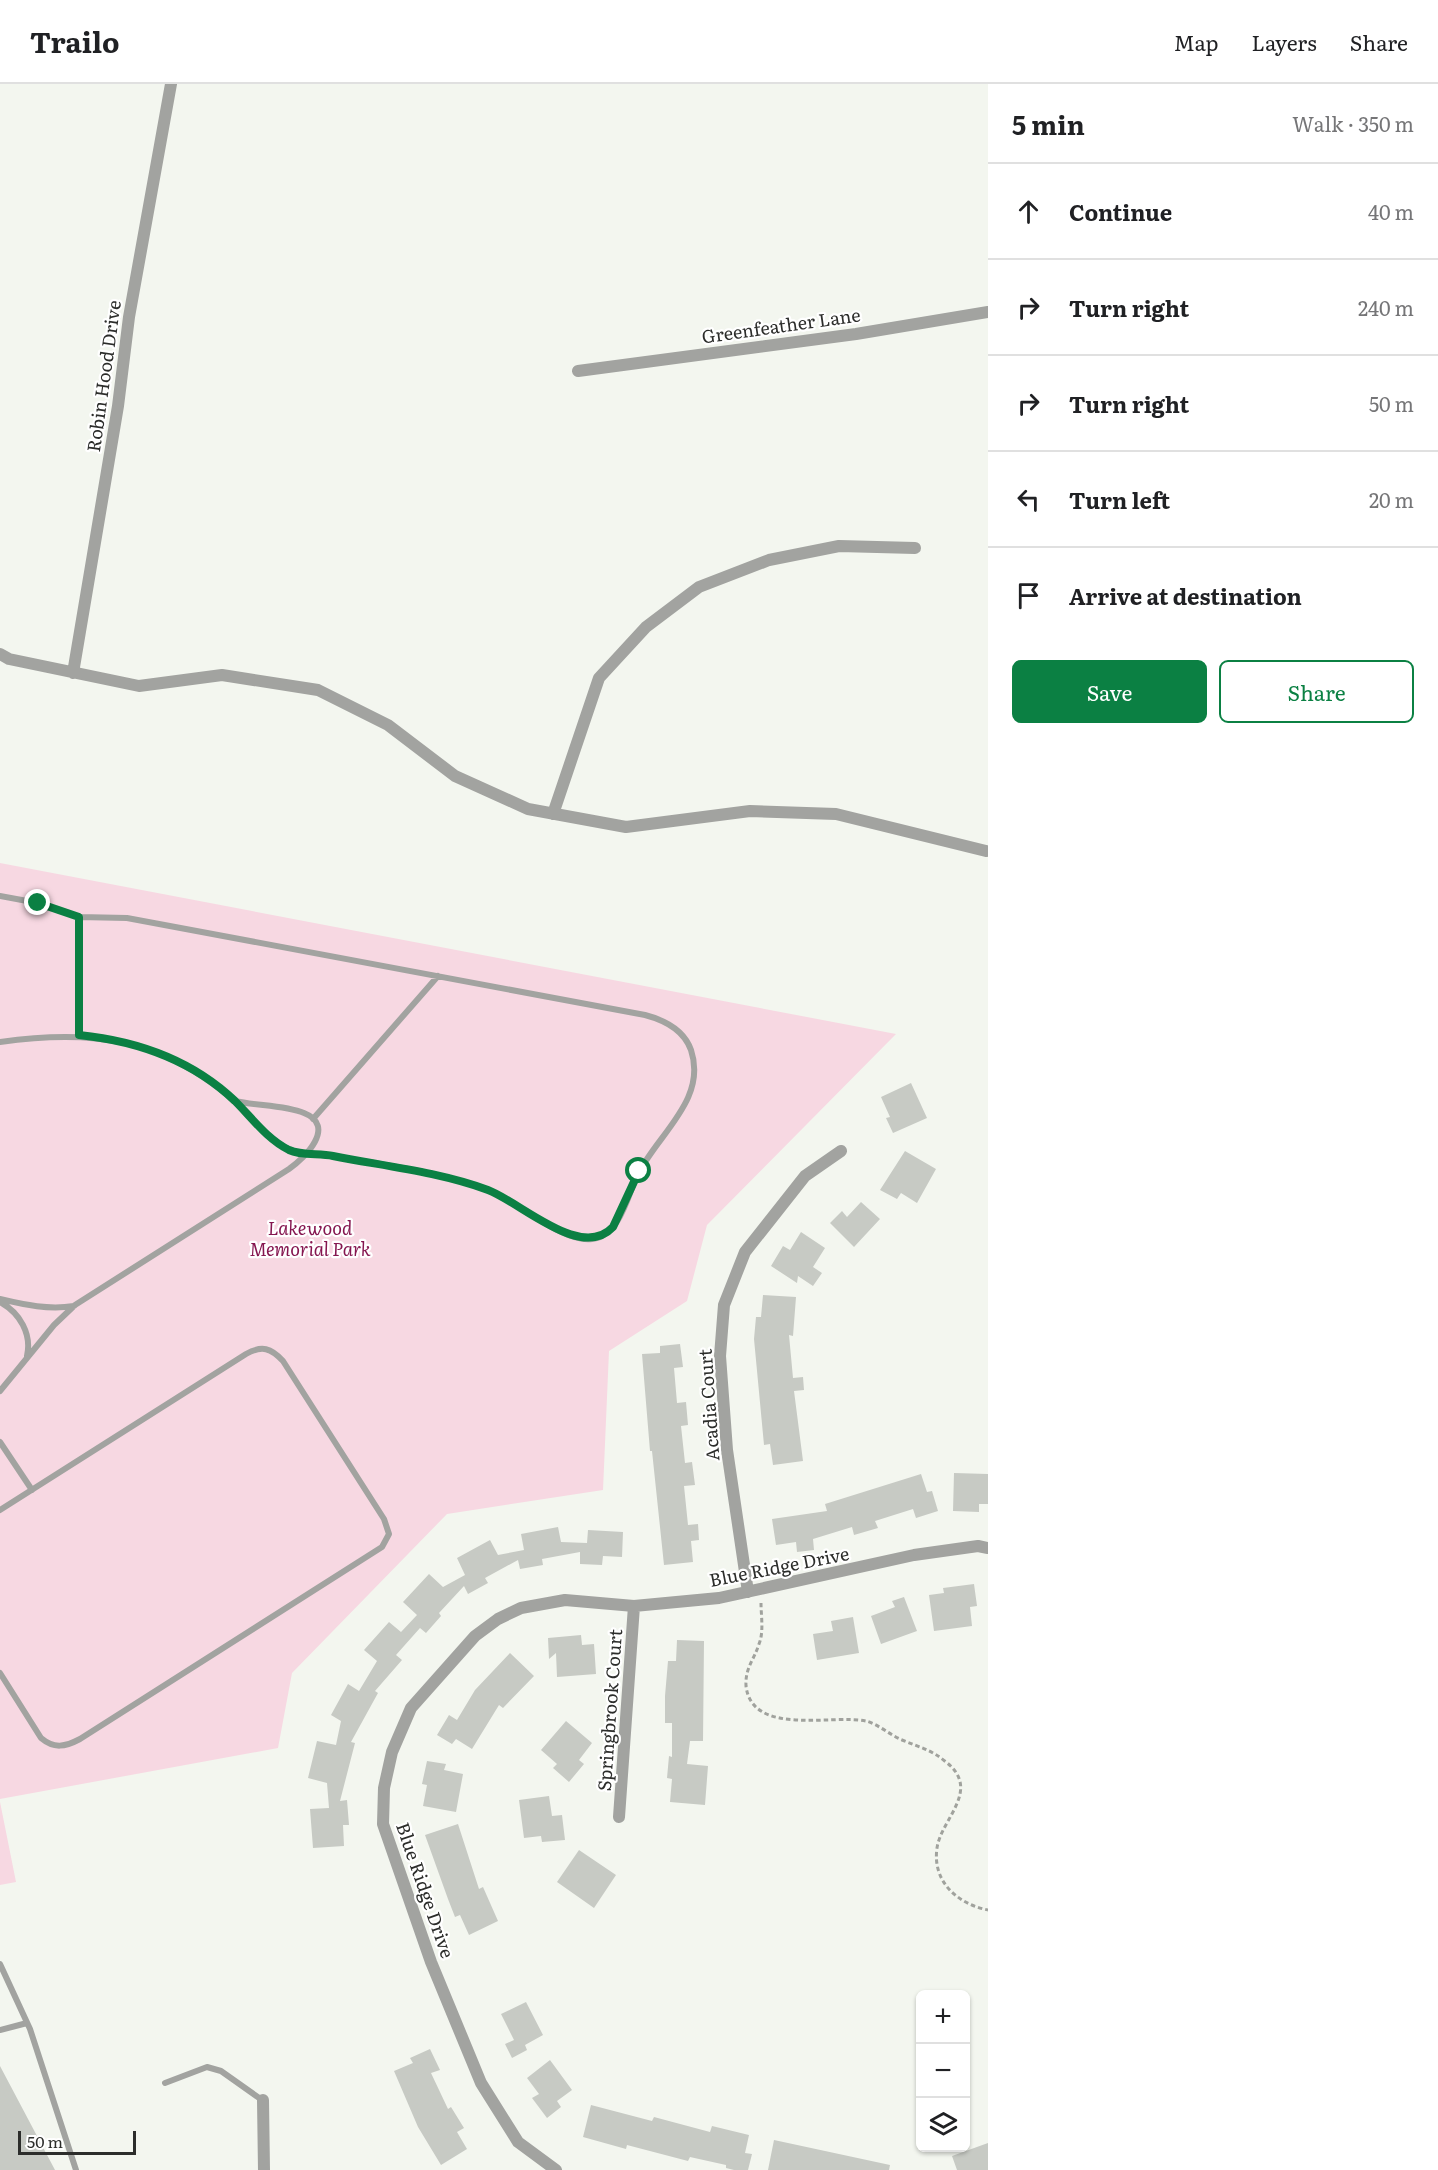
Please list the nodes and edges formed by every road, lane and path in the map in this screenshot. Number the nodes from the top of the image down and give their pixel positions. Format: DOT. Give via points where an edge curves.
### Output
graph roads {
  1 [pos="171,84"];
  2 [pos="988,312"];
  3 [pos="578,371"];
  4 [pos="915,548"];
  5 [pos="0,654"];
  6 [pos="73,673"];
  7 [pos="553,814"];
  8 [pos="986,851"];
  9 [pos="0,896"];
  10 [pos="79,917"];
  11 [pos="438,976"];
  12 [pos="79,1035"];
  13 [pos="0,1042"];
  14 [pos="235,1101"];
  15 [pos="313,1119"];
  16 [pos="841,1151"];
  17 [pos="309,1153"];
  18 [pos="0,1301"];
  19 [pos="75,1305"];
  20 [pos="26,1359"];
  21 [pos="0,1391"];
  22 [pos="0,1442"];
  23 [pos="32,1490"];
  24 [pos="0,1510"];
  25 [pos="988,1548"];
  26 [pos="754,1591"];
  27 [pos="634,1606"];
  28 [pos="0,1673"];
  29 [pos="619,1817"];
  30 [pos="988,1910"];
  31 [pos="0,1964"];
  32 [pos="8,1982"];
  33 [pos="0,1984"];
  34 [pos="27,2023"];
  35 [pos="0,2030"];
  36 [pos="165,2083"];
  37 [pos="263,2100"];
  38 [pos="76,2170"];
  39 [pos="264,2170"];
  40 [pos="556,2170"];
  1 -- 6 [label="street, Robin Hood Drive" via="129,317"];
  2 -- 3 [label="street, Greenfeather Lane"];
  4 -- 7 [label="street" via="839,546 769,560 699,587 646,627 600,678"];
  5 -- 6 [label="street"];
  6 -- 7 [label="street" via="139,687 222,675 318,690 388,725 455,776 528,809"];
  7 -- 8 [label="street" via="626,827 750,811 836,814"];
  9 -- 10 [label="lane"];
  10 -- 11 [label="lane" via="127,918"];
  10 -- 12 [label="lane"];
  11 -- 15 [label="lane"];
  11 -- 17 [label="lane" via="645,1015 665,1022 682,1035 695,1070 690,1095 642,1166 613,1227 599,1237 580,1238 479,1187"];
  12 -- 13 [label="lane"];
  12 -- 14 [label="lane" via="127,1042 157,1052 192,1069"];
  14 -- 15 [label="lane" via="296,1111"];
  14 -- 17 [label="lane" via="273,1139 289,1150"];
  15 -- 17 [label="lane" via="318,1135"];
  16 -- 26 [label="street, Acadia Court" via="805,1176 757,1236 745,1252 724,1305 720,1356 726,1438"];
  17 -- 19 [label="lane"];
  18 -- 19 [label="lane" via="39,1307"];
  18 -- 20 [label="lane" via="22,1323 29,1347"];
  19 -- 20 [label="lane"];
  20 -- 21 [label="lane"];
  22 -- 23 [label="lane"];
  23 -- 24 [label="lane"];
  23 -- 28 [label="lane" via="246,1354 266,1348 283,1361 384,1519 389,1534 382,1547 63,1746 41,1737"];
  25 -- 26 [label="street, Blue Ridge Drive" via="978,1546 914,1556"];
  26 -- 27 [label="street, Blue Ridge Drive"];
  26 -- 30 [label="path" via="760,1644 747,1668 746,1688 753,1705 771,1717 866,1721 903,1741 931,1750 950,1764 959,1780 960,1798 937,1847 939,1876 968,1906"];
  27 -- 29 [label="street, Springbrook Court"];
  27 -- 40 [label="street, Blue Ridge Drive" via="565,1600 521,1608 490,1624 461,1650 411,1708 392,1752 384,1788 383,1824 431,1962 481,2084 518,2142"];
  31 -- 32 [label="lane"];
  32 -- 33 [label="lane"];
  32 -- 34 [label="lane"];
  34 -- 35 [label="lane"];
  34 -- 38 [label="lane"];
  36 -- 37 [label="lane" via="207,2067 221,2071"];
  37 -- 39 [label="street"];
}
